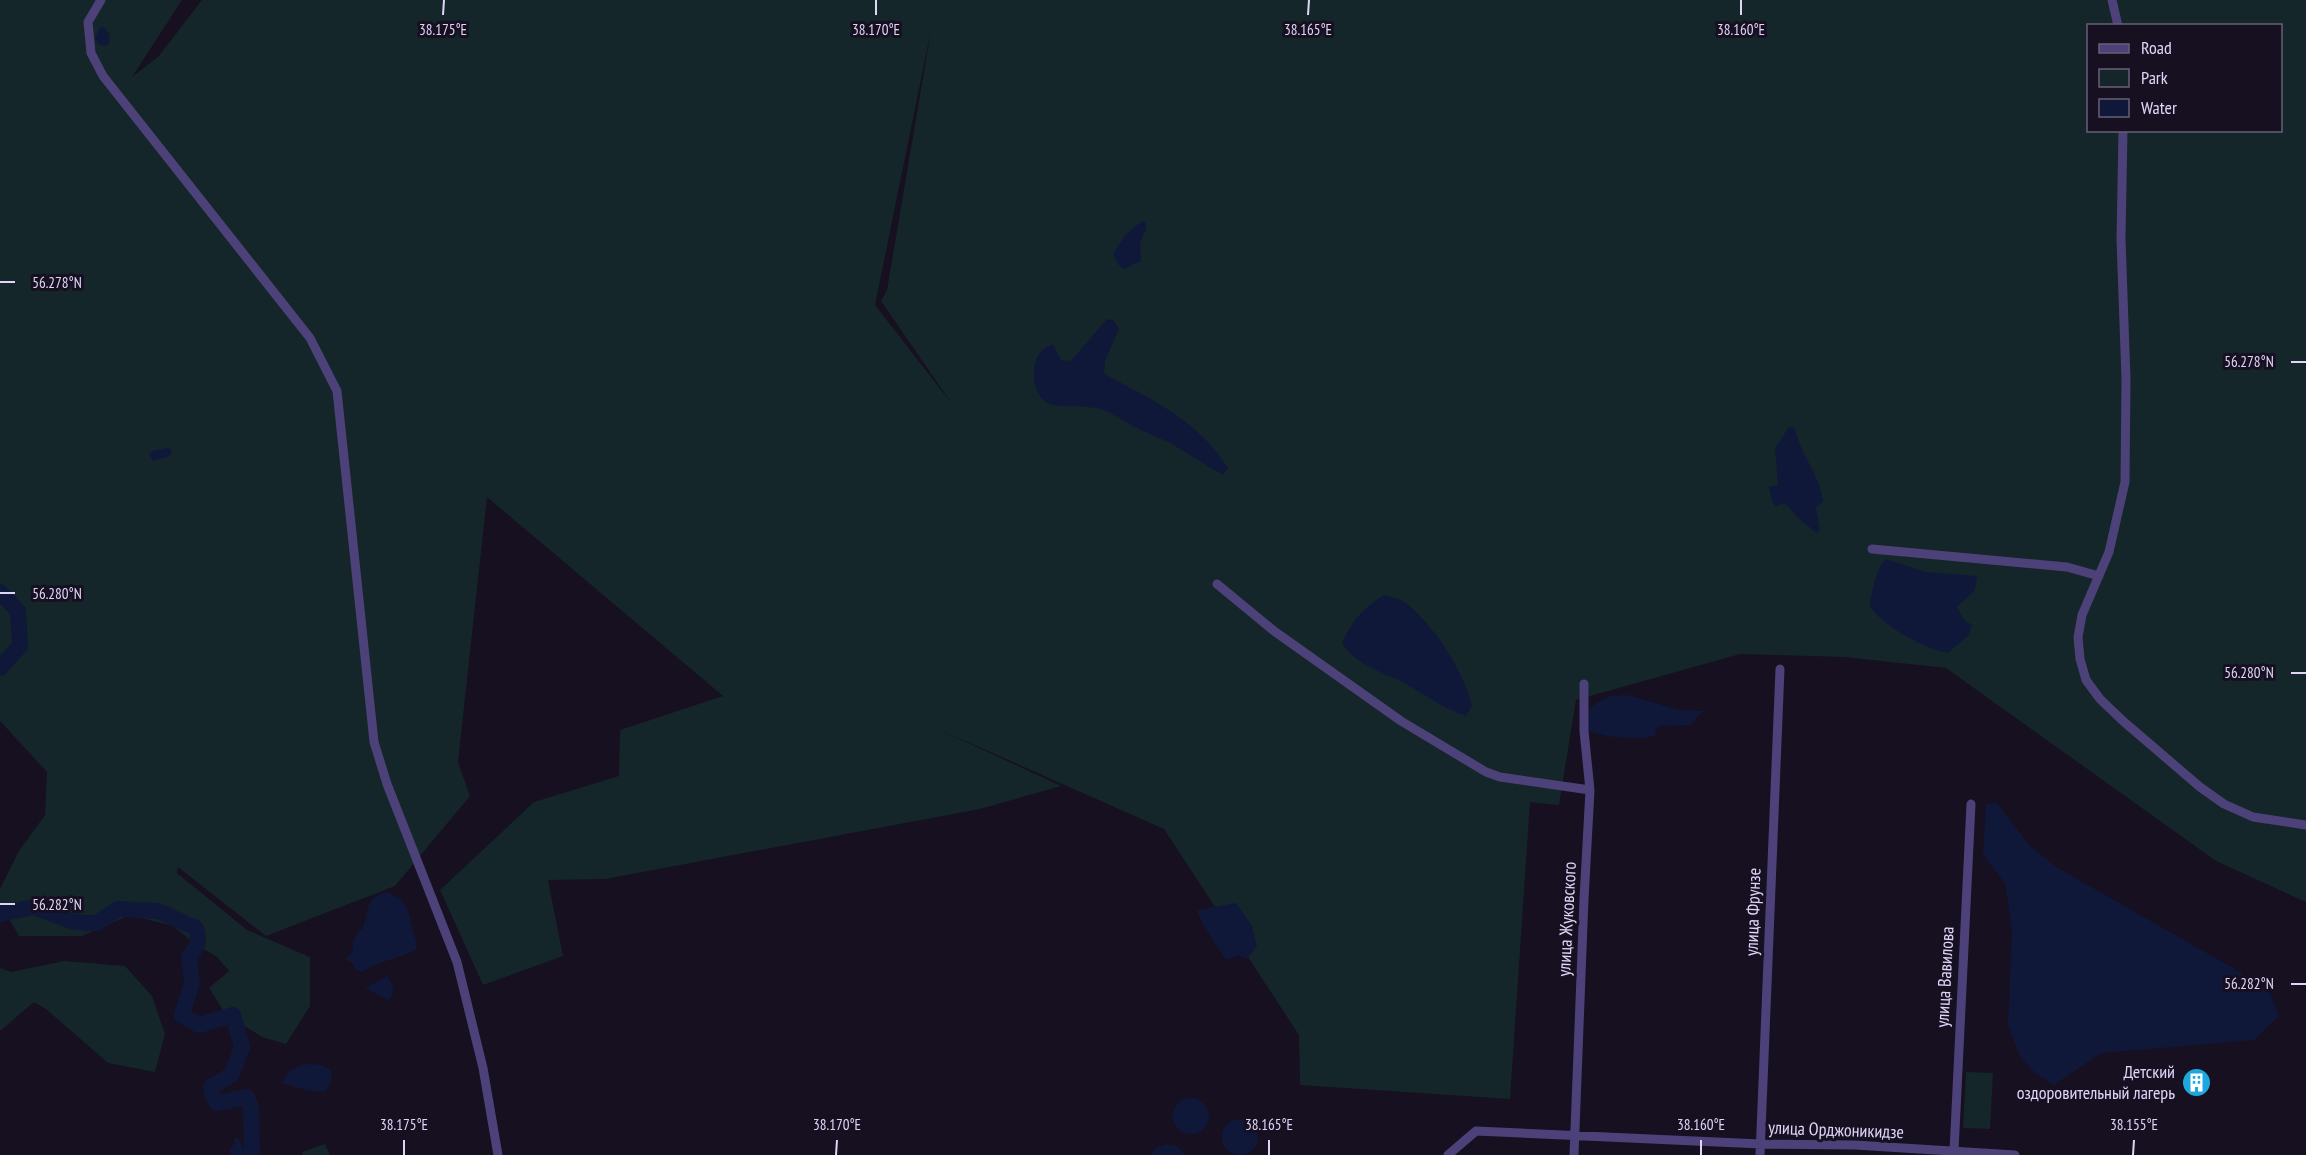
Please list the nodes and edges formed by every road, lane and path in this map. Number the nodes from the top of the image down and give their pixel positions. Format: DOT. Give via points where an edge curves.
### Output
graph roads {
  1 [pos="101,0"];
  2 [pos="2112,0"];
  3 [pos="2118,24"];
  4 [pos="2124,132"];
  5 [pos="1872,549"];
  6 [pos="2099,576"];
  7 [pos="1216,584"];
  8 [pos="1780,669"];
  9 [pos="1584,684"];
  10 [pos="1590,790"];
  11 [pos="1971,804"];
  12 [pos="2306,825"];
  13 [pos="1575,1135"];
  14 [pos="1761,1144"];
  15 [pos="1954,1151"];
  16 [pos="498,1155"];
  17 [pos="1448,1155"];
  18 [pos="1574,1155"];
  19 [pos="1760,1155"];
  20 [pos="2015,1155"];
  1 -- 16 [label="street" via="88,22 91,54 103,76 310,338 337,391 374,742 457,962 483,1068"];
  2 -- 3 [label="street"];
  4 -- 6 [label="street" via="2121,239 2125,482 2109,552"];
  5 -- 6 [label="street" via="2067,567"];
  6 -- 12 [label="street" via="2082,615 2078,637 2086,680 2100,699 2224,804 2253,817"];
  7 -- 10 [label="street" via="1274,631 1401,721 1486,772"];
  8 -- 14 [label="street, улица Фрунзе"];
  9 -- 10 [label="street, улица Жуковского"];
  10 -- 13 [label="street, улица Жуковского"];
  11 -- 15 [label="street, улица Вавилова"];
  13 -- 14 [label="street, улица Орджоникидзе"];
  13 -- 17 [label="street, улица Орджоникидзе" via="1476,1131"];
  13 -- 18 [label="street, улица Жуковского"];
  14 -- 15 [label="street, улица Орджоникидзе"];
  14 -- 19 [label="street, улица Фрунзе"];
  15 -- 20 [label="street, улица Орджоникидзе"];
}
